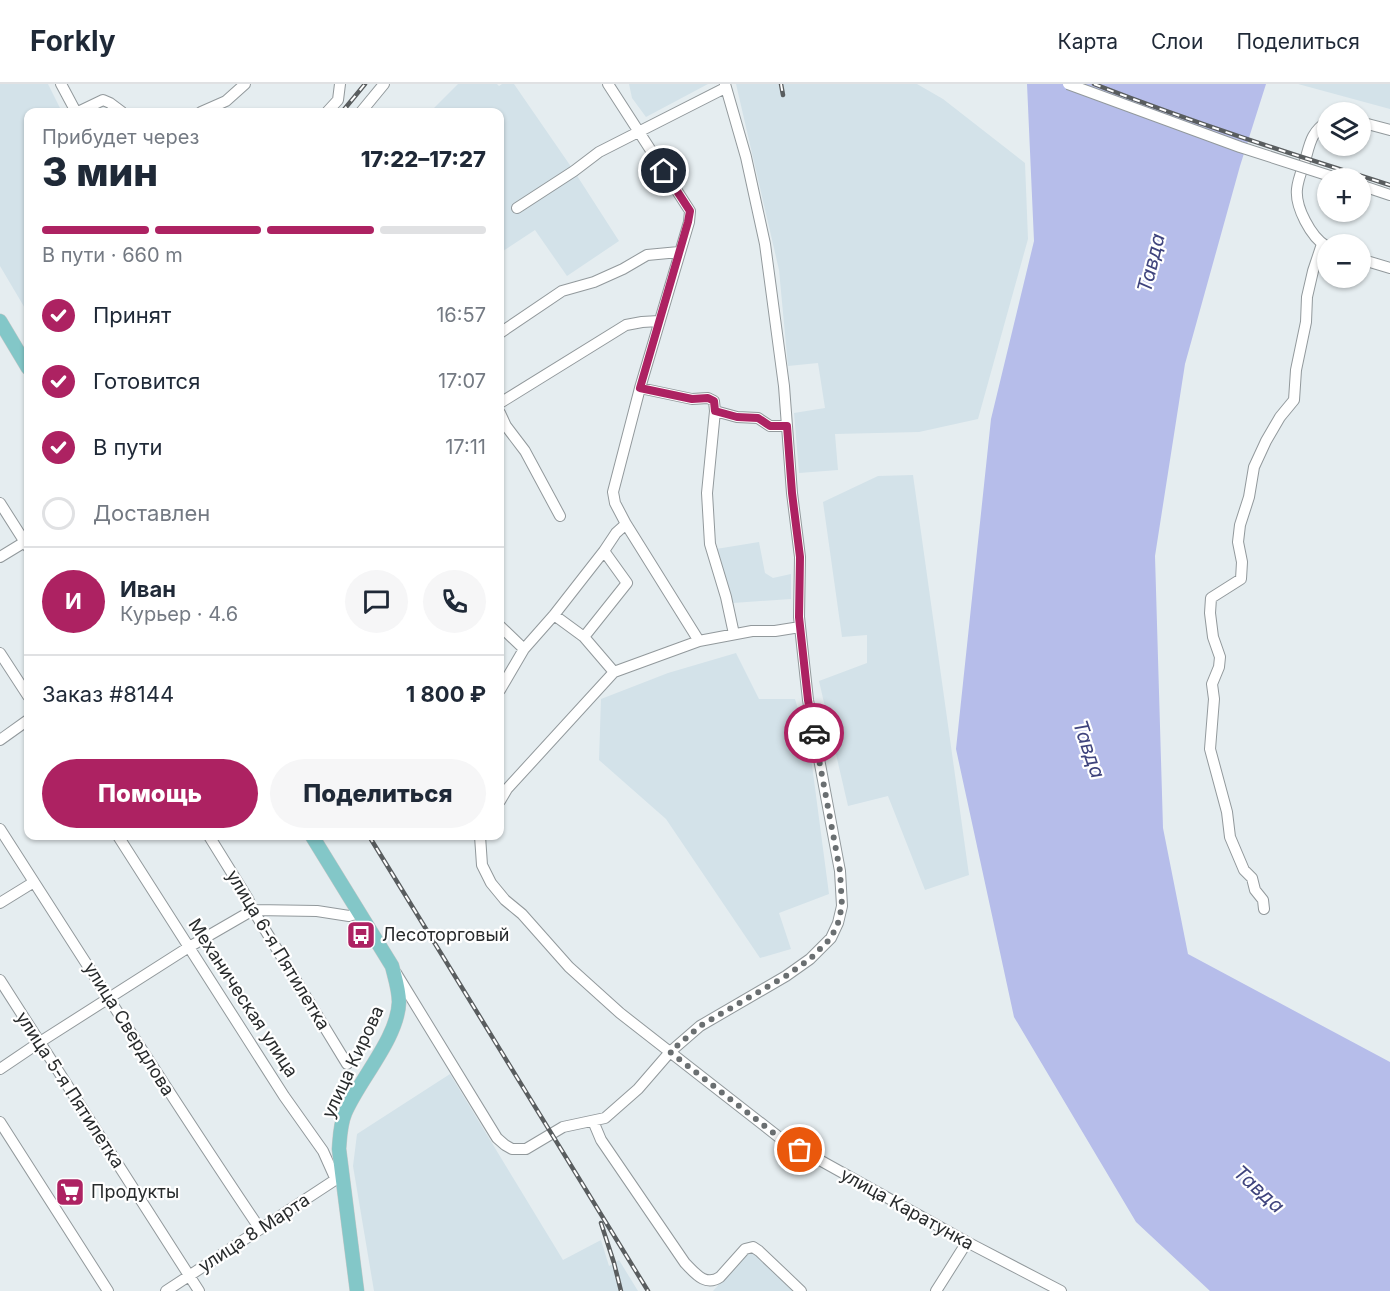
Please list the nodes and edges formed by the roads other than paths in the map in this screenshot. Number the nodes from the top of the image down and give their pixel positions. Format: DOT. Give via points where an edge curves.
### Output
graph roads {
  1 [pos="61,84"];
  2 [pos="245,84"];
  3 [pos="340,84"];
  4 [pos="384,84"];
  5 [pos="608,84"];
  6 [pos="1068,84"];
  7 [pos="725,86"];
  8 [pos="75,108"];
  9 [pos="86,108"];
  10 [pos="117,108"];
  11 [pos="210,108"];
  12 [pos="331,108"];
  13 [pos="364,108"];
  14 [pos="1371,125"];
  15 [pos="1317,129"];
  16 [pos="1390,130"];
  17 [pos="639,132"];
  18 [pos="1317,171"];
  19 [pos="1371,189"];
  20 [pos="1390,195"];
  21 [pos="517,208"];
  22 [pos="1317,235"];
  23 [pos="679,252"];
  24 [pos="1317,261"];
  25 [pos="1371,262"];
  26 [pos="1390,268"];
  27 [pos="0,321"];
  28 [pos="659,321"];
  29 [pos="504,330"];
  30 [pos="24,361"];
  31 [pos="640,388"];
  32 [pos="504,401"];
  33 [pos="715,411"];
  34 [pos="787,426"];
  35 [pos="504,429"];
  36 [pos="0,503"];
  37 [pos="560,516"];
  38 [pos="626,524"];
  39 [pos="24,539"];
  40 [pos="24,545"];
  41 [pos="604,551"];
  42 [pos="0,557"];
  43 [pos="554,615"];
  44 [pos="800,627"];
  45 [pos="504,630"];
  46 [pos="734,634"];
  47 [pos="584,637"];
  48 [pos="699,641"];
  49 [pos="524,649"];
  50 [pos="0,653"];
  51 [pos="614,672"];
  52 [pos="504,683"];
  53 [pos="24,690"];
  54 [pos="24,723"];
  55 [pos="0,740"];
  56 [pos="504,794"];
  57 [pos="0,829"];
  58 [pos="121,840"];
  59 [pos="211,840"];
  60 [pos="314,840"];
  61 [pos="480,840"];
  62 [pos="34,882"];
  63 [pos="0,903"];
  64 [pos="1264,909"];
  65 [pos="253,910"];
  66 [pos="359,914"];
  67 [pos="189,947"];
  68 [pos="392,966"];
  69 [pos="0,980"];
  70 [pos="109,997"];
  71 [pos="40,1042"];
  72 [pos="670,1052"];
  73 [pos="348,1064"];
  74 [pos="0,1069"];
  75 [pos="593,1121"];
  76 [pos="0,1122"];
  77 [pos="339,1178"];
  78 [pos="260,1229"];
  79 [pos="967,1242"];
  80 [pos="189,1276"];
  81 [pos="108,1291"];
  82 [pos="166,1291"];
  83 [pos="199,1291"];
  84 [pos="357,1291"];
  85 [pos="801,1291"];
  86 [pos="936,1291"];
  87 [pos="1061,1291"];
  1 -- 8 [label="street"];
  2 -- 11 [label="street" via="226,101"];
  3 -- 12 [label="street" via="338,100"];
  4 -- 13 [label="street"];
  5 -- 17 [label="street"];
  6 -- 18 [label="street, bridge"];
  7 -- 17 [label="street"];
  7 -- 34 [label="street" via="765,244"];
  9 -- 10 [label="street" via="103,100"];
  14 -- 16 [label="street"];
  15 -- 22 [label="street" via="1297,190 1304,219"];
  17 -- 21 [label="street" via="599,152"];
  17 -- 23 [label="street" via="690,211"];
  19 -- 20 [label="street"];
  23 -- 28 [label="street"];
  23 -- 29 [label="street" via="647,255 594,282 562,291"];
  24 -- 64 [label="street" via="1307,297 1294,400 1280,417 1254,467 1240,525 1240,579 1211,598 1213,637 1220,657 1212,684 1210,748 1230,837"];
  25 -- 26 [label="street"];
  27 -- 30 [label="main road"];
  28 -- 31 [label="street"];
  28 -- 32 [label="street" via="626,325"];
  31 -- 33 [label="street" via="692,399 708,398 714,401"];
  31 -- 38 [label="street" via="613,492"];
  33 -- 34 [label="street" via="758,418 770,426"];
  33 -- 46 [label="street" via="707,493 710,544"];
  34 -- 44 [label="street" via="800,557"];
  35 -- 37 [label="street" via="525,451"];
  36 -- 39 [label="street"];
  38 -- 41 [label="street"];
  38 -- 48 [label="street"];
  40 -- 42 [label="street"];
  41 -- 43 [label="street"];
  41 -- 47 [label="street" via="627,583"];
  43 -- 47 [label="street"];
  43 -- 49 [label="street"];
  44 -- 46 [label="street"];
  44 -- 72 [label="street" via="808,700 840,871 842,906 838,923 831,938 810,959 700,1026"];
  45 -- 49 [label="street"];
  46 -- 48 [label="street"];
  47 -- 51 [label="street"];
  48 -- 51 [label="street"];
  49 -- 52 [label="street"];
  50 -- 53 [label="street"];
  51 -- 56 [label="street"];
  54 -- 55 [label="street"];
  57 -- 62 [label="street, улица Свердлова"];
  58 -- 67 [label="street, Механическая улица"];
  59 -- 65 [label="street, улица 6-я Пятилетка"];
  60 -- 66 [label="main road, улица Кирова"];
  61 -- 72 [label="street, улица Каратунка" via="482,865 505,900 569,967"];
  62 -- 63 [label="street"];
  62 -- 70 [label="street, улица Свердлова"];
  65 -- 66 [label="street"];
  65 -- 67 [label="street"];
  65 -- 73 [label="street, улица 6-я Пятилетка"];
  66 -- 68 [label="main road, улица Кирова"];
  67 -- 70 [label="street"];
  67 -- 77 [label="street, Механическая улица"];
  68 -- 75 [label="street, улица Кирова" via="497,1138 505,1145 526,1149 563,1127"];
  68 -- 77 [label="main road, улица Кирова" via="398,987 398,1012 381,1052 345,1114 340,1130"];
  69 -- 71 [label="street, улица 5-я Пятилетка"];
  70 -- 71 [label="street"];
  70 -- 78 [label="street, улица Свердлова"];
  71 -- 74 [label="street"];
  71 -- 80 [label="street, улица 5-я Пятилетка"];
  72 -- 75 [label="street" via="616,1109"];
  72 -- 79 [label="street, улица Каратунка" via="780,1138"];
  75 -- 85 [label="street" via="602,1140 698,1277 715,1281 745,1249 753,1247"];
  76 -- 81 [label="street"];
  77 -- 78 [label="street, улица 8 Марта"];
  77 -- 84 [label="main road, Механическая улица"];
  78 -- 80 [label="street, улица 8 Марта"];
  79 -- 86 [label="street"];
  79 -- 87 [label="street, улица Каратунка"];
  80 -- 82 [label="street, улица 8 Марта"];
  80 -- 83 [label="street, улица 5-я Пятилетка"];
}
